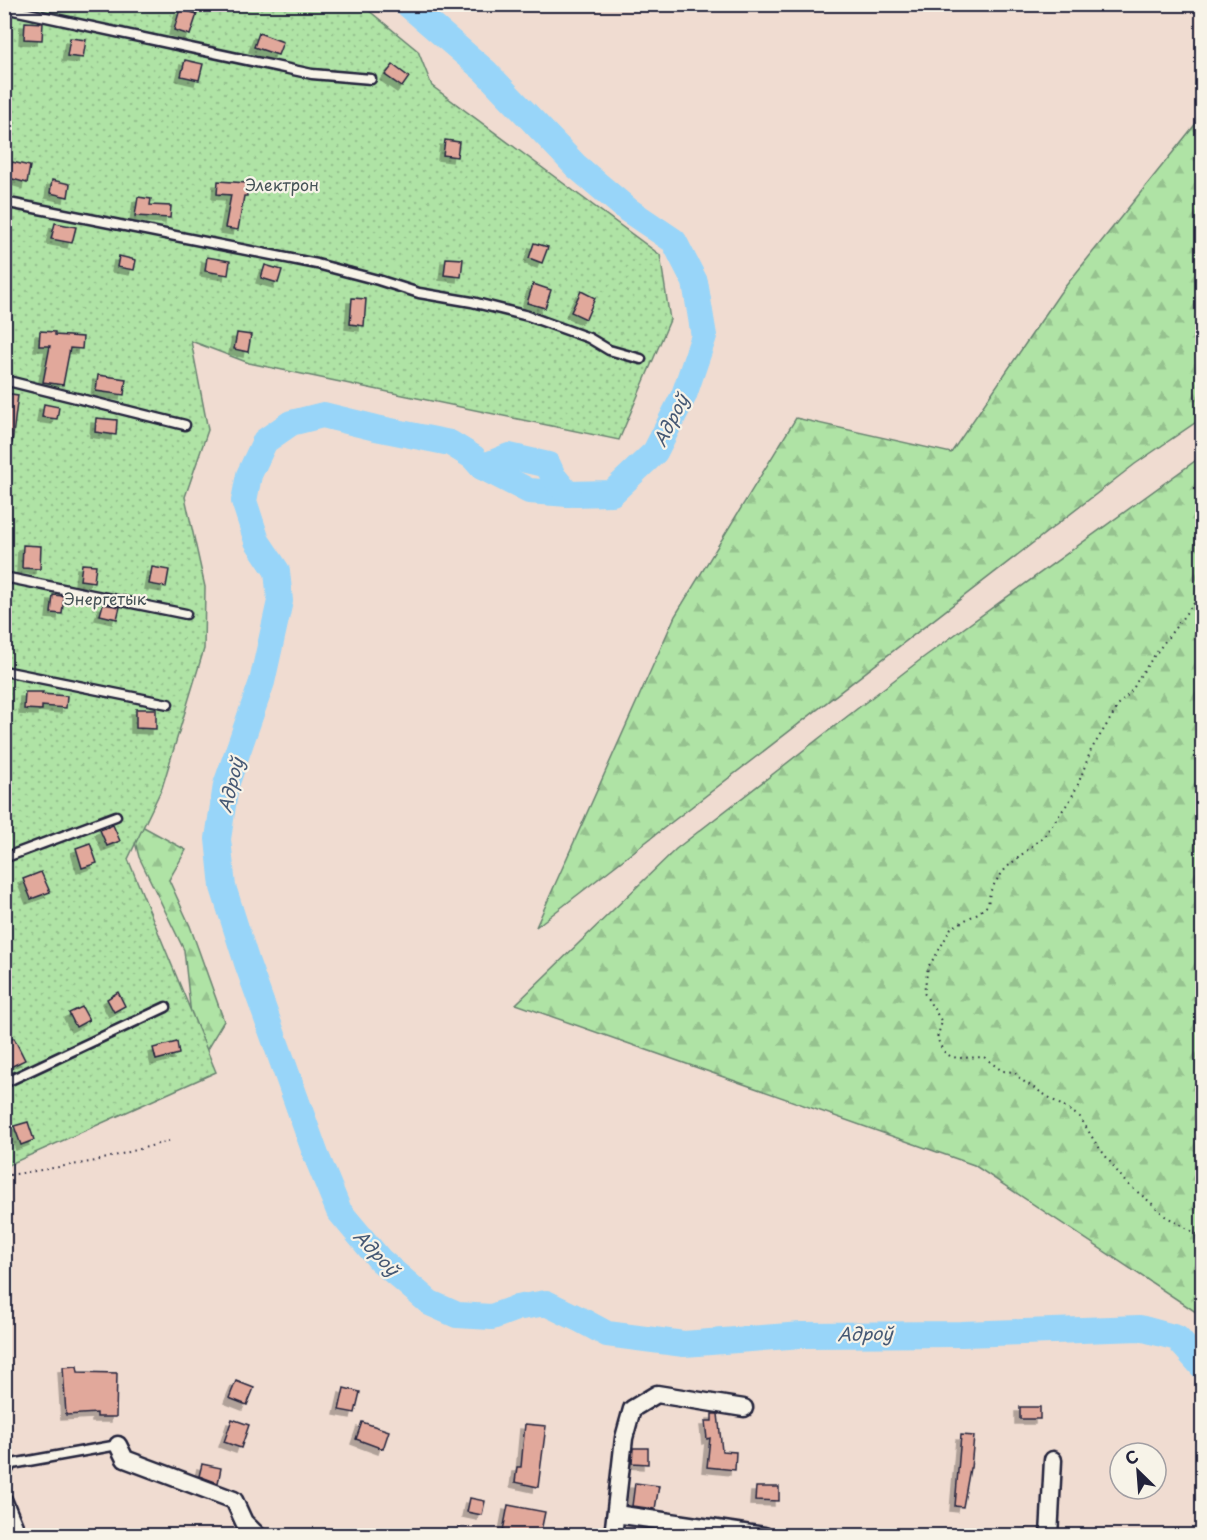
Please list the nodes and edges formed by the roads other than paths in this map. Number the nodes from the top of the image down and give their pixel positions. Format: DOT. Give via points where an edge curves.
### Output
graph roads {
  1 [pos="4,8"];
  2 [pos="371,79"];
  3 [pos="4,202"];
  4 [pos="641,360"];
  5 [pos="4,380"];
  6 [pos="185,425"];
  7 [pos="4,577"];
  8 [pos="186,614"];
  9 [pos="4,671"];
  10 [pos="168,704"];
  11 [pos="116,816"];
  12 [pos="4,858"];
  13 [pos="166,1007"];
  14 [pos="4,1083"];
  15 [pos="744,1408"];
  16 [pos="118,1445"];
  17 [pos="1053,1460"];
  18 [pos="4,1476"];
  19 [pos="4,1502"];
  20 [pos="616,1514"];
  21 [pos="18,1536"];
  22 [pos="258,1536"];
  23 [pos="613,1536"];
  24 [pos="764,1536"];
  25 [pos="1049,1536"];
  1 -- 2 [label="lane" via="312,74"];
  3 -- 4 [label="lane" via="317,264 420,293 472,302 528,316"];
  5 -- 6 [label="lane"];
  7 -- 8 [label="lane"];
  9 -- 10 [label="lane"];
  11 -- 12 [label="lane"];
  13 -- 14 [label="lane"];
  15 -- 20 [label="street" via="657,1394 632,1408 624,1438"];
  16 -- 18 [label="lane" via="12,1464"];
  16 -- 22 [label="street" via="125,1459 234,1500 244,1522"];
  17 -- 25 [label="street"];
  19 -- 21 [label="street"];
  20 -- 23 [label="street"];
  20 -- 24 [label="street"];
}
